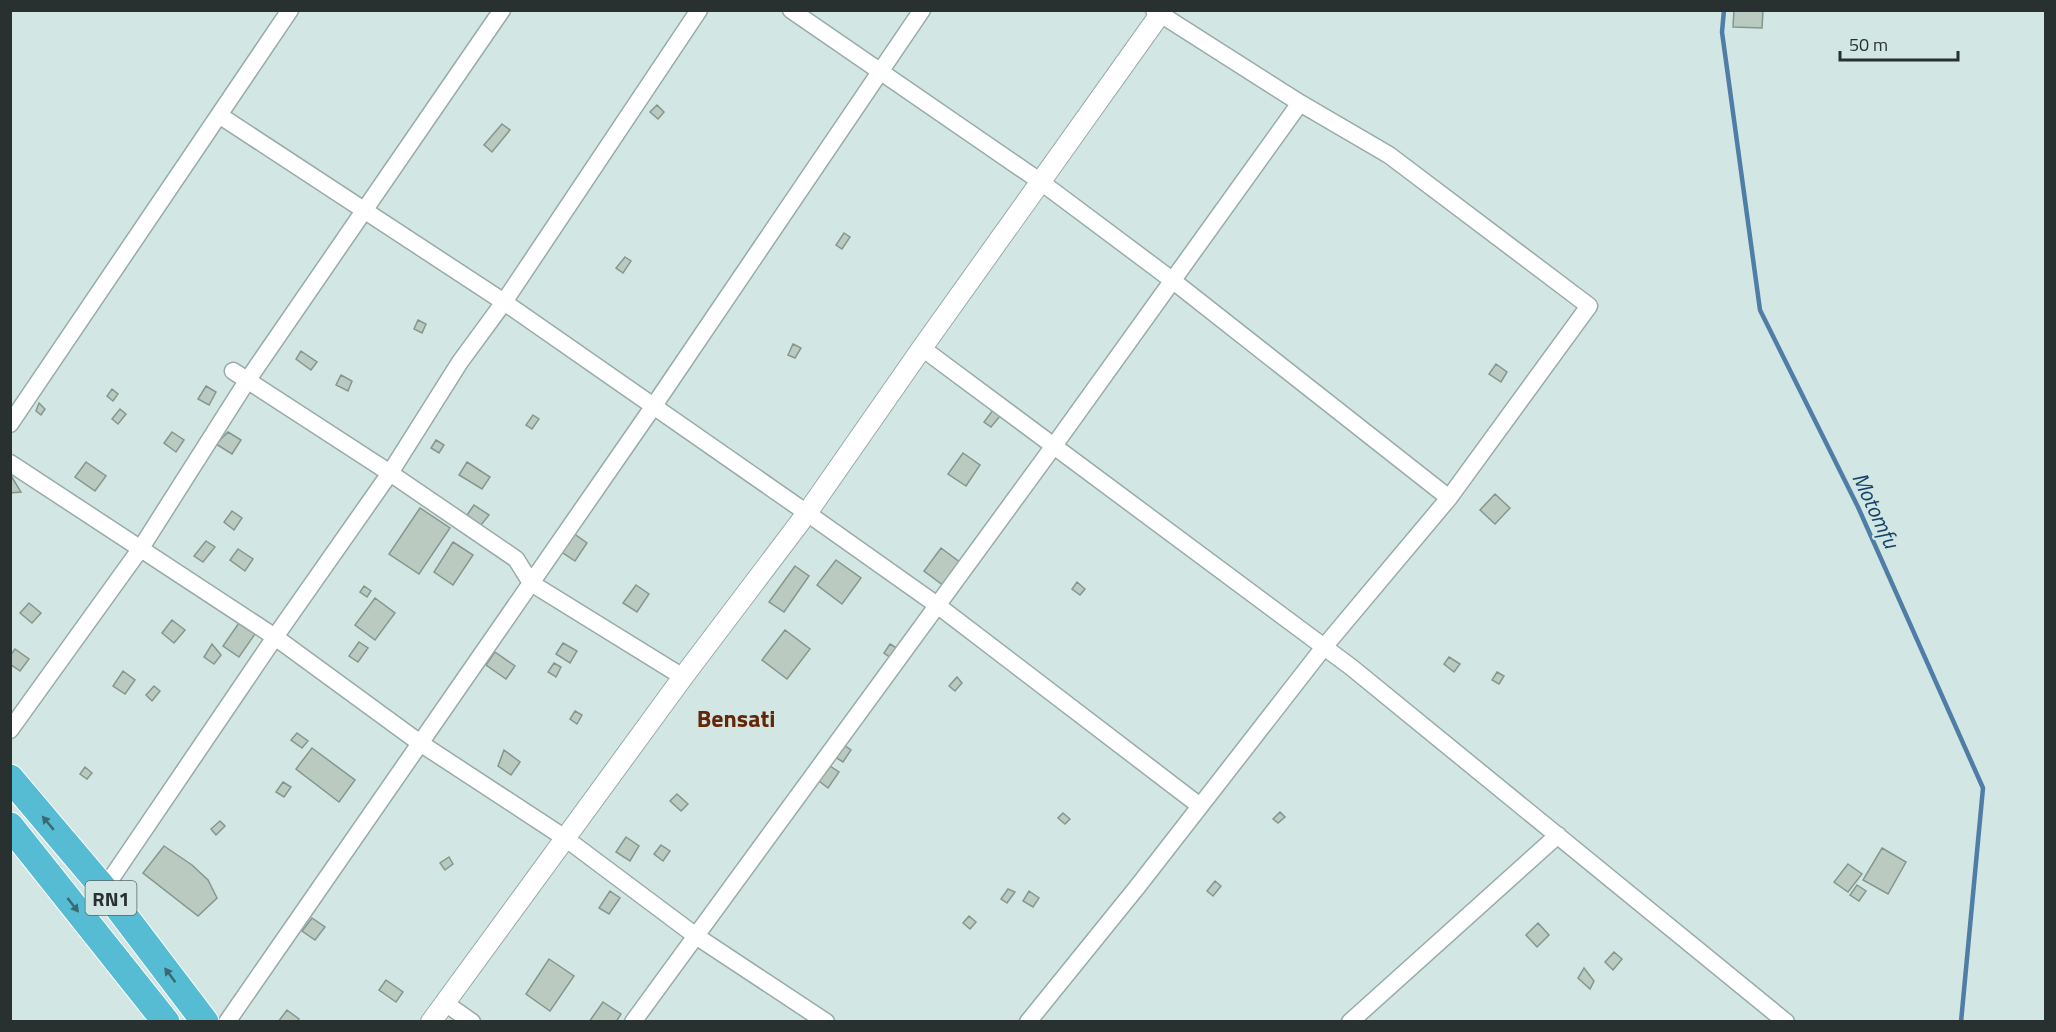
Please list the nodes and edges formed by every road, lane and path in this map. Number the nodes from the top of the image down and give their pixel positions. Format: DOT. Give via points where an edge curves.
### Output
graph roads {
  1 [pos="290,10"];
  2 [pos="502,10"];
  3 [pos="699,10"];
  4 [pos="791,10"];
  5 [pos="922,10"];
  6 [pos="1159,12"];
  7 [pos="880,73"];
  8 [pos="1300,103"];
  9 [pos="219,115"];
  10 [pos="1041,182"];
  11 [pos="364,210"];
  12 [pos="1172,280"];
  13 [pos="504,302"];
  14 [pos="922,348"];
  15 [pos="233,371"];
  16 [pos="247,381"];
  17 [pos="653,407"];
  18 [pos="10,424"];
  19 [pos="1053,447"];
  20 [pos="10,463"];
  21 [pos="390,473"];
  22 [pos="1449,498"];
  23 [pos="807,513"];
  24 [pos="141,548"];
  25 [pos="531,583"];
  26 [pos="937,605"];
  27 [pos="275,637"];
  28 [pos="1324,647"];
  29 [pos="683,677"];
  30 [pos="10,730"];
  31 [pos="420,743"];
  32 [pos="10,778"];
  33 [pos="1200,806"];
  34 [pos="10,826"];
  35 [pos="1558,835"];
  36 [pos="565,838"];
  37 [pos="104,890"];
  38 [pos="696,936"];
  39 [pos="445,1003"];
  40 [pos="166,1022"];
  41 [pos="205,1022"];
  42 [pos="227,1022"];
  43 [pos="431,1022"];
  44 [pos="471,1022"];
  45 [pos="633,1022"];
  46 [pos="826,1022"];
  47 [pos="1028,1022"];
  48 [pos="1350,1022"];
  49 [pos="1786,1022"];
  1 -- 9 [label="street"];
  2 -- 11 [label="street"];
  3 -- 13 [label="street"];
  4 -- 7 [label="street"];
  5 -- 7 [label="street"];
  6 -- 8 [label="street"];
  6 -- 10 [label="street"];
  7 -- 10 [label="street"];
  7 -- 17 [label="street"];
  8 -- 12 [label="street"];
  8 -- 22 [label="street" via="1389,154 1589,306"];
  9 -- 11 [label="street"];
  9 -- 18 [label="street"];
  10 -- 12 [label="street"];
  10 -- 14 [label="street"];
  11 -- 13 [label="street"];
  11 -- 16 [label="street"];
  12 -- 19 [label="street"];
  12 -- 22 [label="street"];
  13 -- 17 [label="street"];
  13 -- 21 [label="street" via="460,362"];
  14 -- 19 [label="street"];
  14 -- 23 [label="street"];
  15 -- 16 [label="street"];
  16 -- 21 [label="street"];
  16 -- 24 [label="street"];
  17 -- 23 [label="street"];
  17 -- 25 [label="street"];
  19 -- 26 [label="street"];
  19 -- 28 [label="street"];
  20 -- 24 [label="street"];
  21 -- 25 [label="street" via="516,559"];
  21 -- 27 [label="street"];
  22 -- 28 [label="street"];
  23 -- 26 [label="street"];
  23 -- 29 [label="street"];
  24 -- 27 [label="street"];
  24 -- 30 [label="street"];
  25 -- 29 [label="street"];
  25 -- 31 [label="street"];
  26 -- 33 [label="street"];
  26 -- 38 [label="street"];
  27 -- 31 [label="street"];
  27 -- 37 [label="street"];
  28 -- 33 [label="street"];
  28 -- 35 [label="street"];
  29 -- 36 [label="street"];
  31 -- 36 [label="street"];
  31 -- 42 [label="street"];
  37 -- 32 [label="highway, RN1, one-way"];
  33 -- 47 [label="street"];
  34 -- 40 [label="highway, RN1, one-way"];
  35 -- 48 [label="street"];
  35 -- 49 [label="street"];
  36 -- 38 [label="street"];
  36 -- 39 [label="street"];
  41 -- 37 [label="highway, RN1, one-way"];
  38 -- 45 [label="street"];
  38 -- 46 [label="street"];
  39 -- 43 [label="street"];
  39 -- 44 [label="street"];
}
